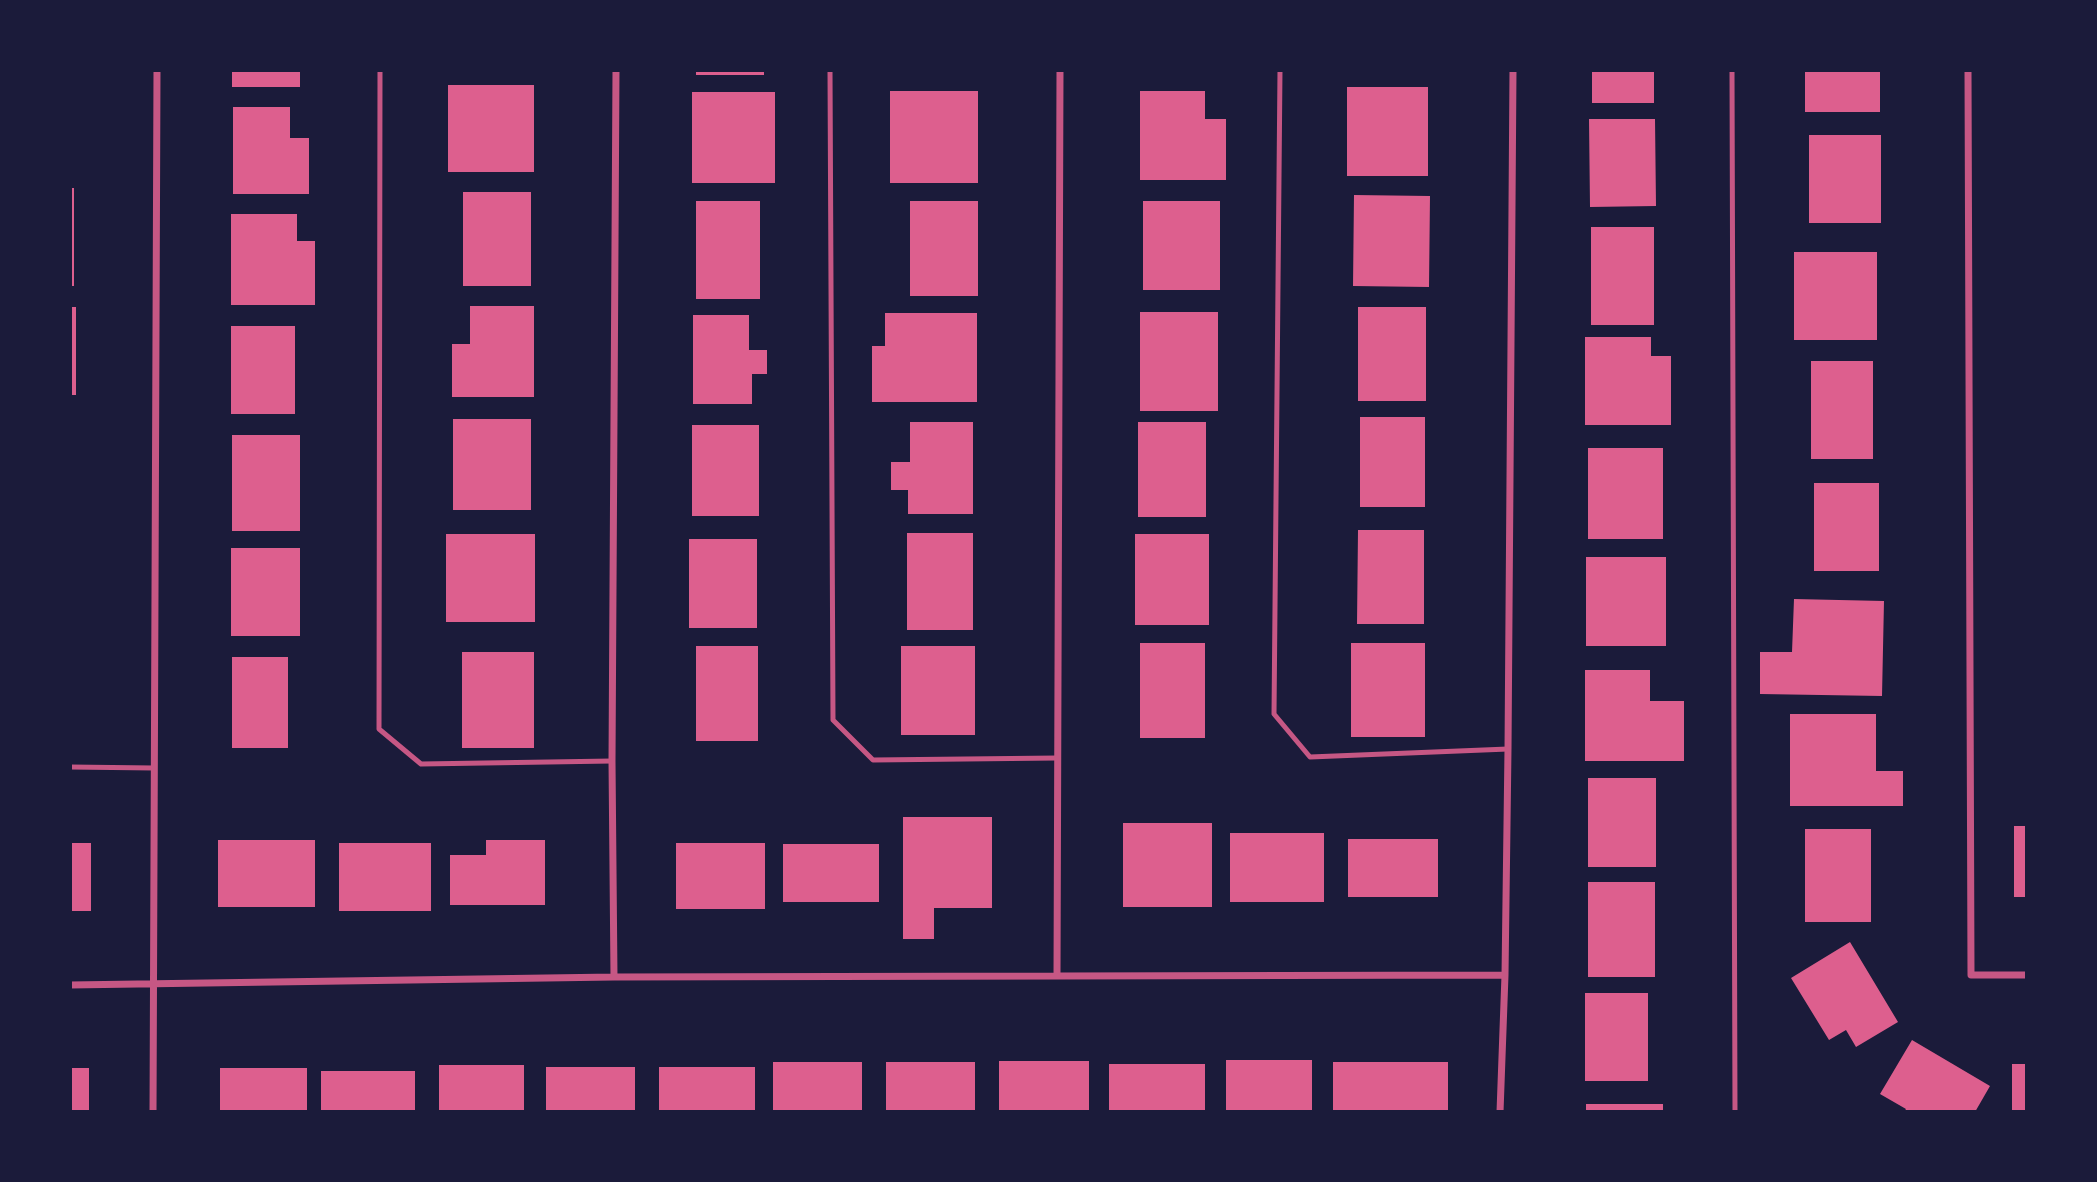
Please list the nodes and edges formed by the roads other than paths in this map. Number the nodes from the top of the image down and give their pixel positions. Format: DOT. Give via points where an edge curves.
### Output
graph roads {
  1 [pos="157,70"];
  2 [pos="380,70"];
  3 [pos="616,70"];
  4 [pos="830,70"];
  5 [pos="1060,70"];
  6 [pos="1280,70"];
  7 [pos="1513,70"];
  8 [pos="1732,70"];
  9 [pos="1968,70"];
  10 [pos="1508,749"];
  11 [pos="1057,758"];
  12 [pos="612,761"];
  13 [pos="70,767"];
  14 [pos="154,768"];
  15 [pos="1056,975"];
  16 [pos="1504,975"];
  17 [pos="2027,975"];
  18 [pos="614,977"];
  19 [pos="153,984"];
  20 [pos="70,985"];
  21 [pos="153,1112"];
  22 [pos="1500,1112"];
  23 [pos="1735,1112"];
  1 -- 14 [label="street"];
  2 -- 12 [label="lane" via="379,729 421,764"];
  3 -- 12 [label="street"];
  4 -- 11 [label="lane" via="833,720 873,760"];
  5 -- 11 [label="street"];
  6 -- 10 [label="lane" via="1274,714 1310,757"];
  7 -- 10 [label="street"];
  8 -- 23 [label="lane"];
  9 -- 17 [label="street" via="1971,975"];
  10 -- 16 [label="street"];
  11 -- 15 [label="street"];
  12 -- 18 [label="street"];
  13 -- 14 [label="lane"];
  14 -- 19 [label="street"];
  15 -- 16 [label="street"];
  15 -- 18 [label="street"];
  16 -- 22 [label="street"];
  18 -- 19 [label="street"];
  19 -- 20 [label="street"];
  19 -- 21 [label="street"];
}
